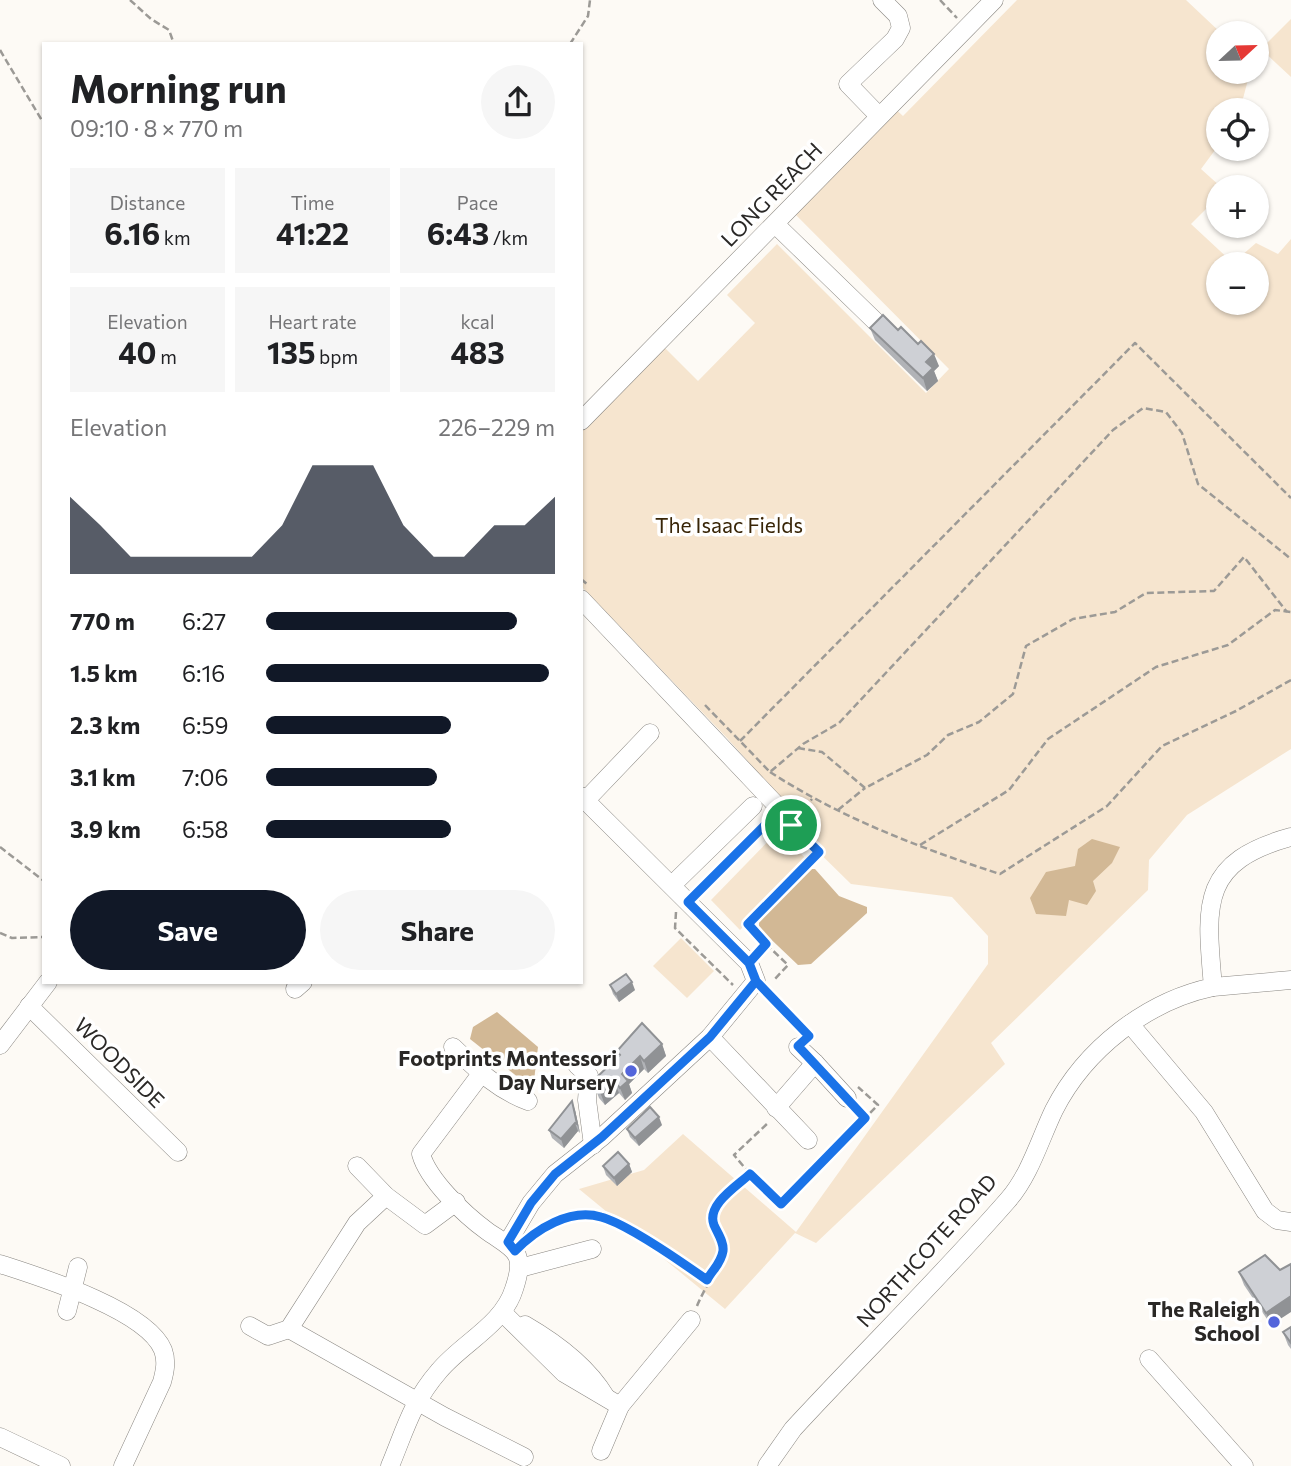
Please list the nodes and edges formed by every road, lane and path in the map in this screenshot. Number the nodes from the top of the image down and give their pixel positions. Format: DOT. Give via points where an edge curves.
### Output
graph roads {
  1 [pos="130,0"];
  2 [pos="590,0"];
  3 [pos="882,0"];
  4 [pos="940,0"];
  5 [pos="995,0"];
  6 [pos="967,28"];
  7 [pos="173,42"];
  8 [pos="571,42"];
  9 [pos="0,50"];
  10 [pos="879,116"];
  11 [pos="42,121"];
  12 [pos="776,225"];
  13 [pos="875,321"];
  14 [pos="583,420"];
  15 [pos="1291,498"];
  16 [pos="1291,559"];
  17 [pos="586,593"];
  18 [pos="1289,612"];
  19 [pos="1291,680"];
  20 [pos="702,703"];
  21 [pos="650,733"];
  22 [pos="739,741"];
  23 [pos="798,748"];
  24 [pos="770,772"];
  25 [pos="865,788"];
  26 [pos="584,798"];
  27 [pos="812,799"];
  28 [pos="753,806"];
  29 [pos="838,810"];
  30 [pos="779,811"];
  31 [pos="791,825"];
  32 [pos="1291,837"];
  33 [pos="919,846"];
  34 [pos="0,847"];
  35 [pos="42,879"];
  36 [pos="672,885"];
  37 [pos="688,902"];
  38 [pos="0,933"];
  39 [pos="42,937"];
  40 [pos="766,944"];
  41 [pos="749,963"];
  42 [pos="1291,980"];
  43 [pos="765,981"];
  44 [pos="46,984"];
  45 [pos="1213,987"];
  46 [pos="744,996"];
  47 [pos="29,1006"];
  48 [pos="1130,1024"];
  49 [pos="710,1037"];
  50 [pos="0,1045"];
  51 [pos="798,1046"];
  52 [pos="453,1047"];
  53 [pos="815,1063"];
  54 [pos="577,1065"];
  55 [pos="481,1074"];
  56 [pos="848,1098"];
  57 [pos="528,1101"];
  58 [pos="778,1110"];
  59 [pos="865,1118"];
  60 [pos="808,1140"];
  61 [pos="593,1145"];
  62 [pos="178,1152"];
  63 [pos="357,1166"];
  64 [pos="750,1174"];
  65 [pos="386,1196"];
  66 [pos="456,1202"];
  67 [pos="1291,1222"];
  68 [pos="592,1249"];
  69 [pos="514,1253"];
  70 [pos="0,1264"];
  71 [pos="78,1267"];
  72 [pos="707,1280"];
  73 [pos="73,1288"];
  74 [pos="67,1311"];
  75 [pos="503,1313"];
  76 [pos="691,1320"];
  77 [pos="250,1326"];
  78 [pos="289,1329"];
  79 [pos="1149,1359"];
  80 [pos="417,1401"];
  81 [pos="613,1401"];
  82 [pos="0,1437"];
  83 [pos="601,1451"];
  84 [pos="524,1457"];
  85 [pos="61,1466"];
  86 [pos="123,1466"];
  87 [pos="390,1466"];
  88 [pos="767,1466"];
  89 [pos="1244,1466"];
  1 -- 7 [label="path" via="169,30"];
  2 -- 8 [label="path" via="588,16"];
  3 -- 10 [label="street" via="898,16 901,28 848,83"];
  4 -- 6 [label="path"];
  5 -- 6 [label="street, LONG REACH"];
  6 -- 10 [label="street, LONG REACH"];
  9 -- 11 [label="path"];
  10 -- 12 [label="street, LONG REACH"];
  12 -- 13 [label="street"];
  12 -- 14 [label="street, LONG REACH"];
  15 -- 22 [label="path" via="1135,343"];
  16 -- 23 [label="path" via="1198,484 1182,433 1166,412 1143,408 1113,430 839,723"];
  17 -- 30 [label="street"];
  18 -- 25 [label="path" via="1244,557 1214,591 1146,593 1115,611 1073,619 1026,646 1013,694 979,722 948,735 928,755"];
  18 -- 33 [label="path" via="1275,610 1228,645 1156,667 1048,739 1009,790"];
  19 -- 33 [label="path" via="1162,746 1107,806 1000,874"];
  20 -- 22 [label="path"];
  21 -- 26 [label="street"];
  22 -- 24 [label="path"];
  23 -- 24 [label="path"];
  23 -- 25 [label="path" via="821,752"];
  24 -- 27 [label="path"];
  25 -- 29 [label="path"];
  26 -- 36 [label="street"];
  27 -- 29 [label="path"];
  27 -- 31 [label="path"];
  28 -- 36 [label="street"];
  29 -- 33 [label="path"];
  30 -- 31 [label="path"];
  30 -- 37 [label="path"];
  31 -- 40 [label="path" via="819,852 748,924"];
  32 -- 45 [label="street" via="1245,854 1218,884 1207,923"];
  34 -- 35 [label="path"];
  36 -- 37 [label="street"];
  37 -- 41 [label="street"];
  37 -- 46 [label="path" via="677,911 675,928"];
  38 -- 39 [label="path" via="12,938"];
  40 -- 41 [label="path"];
  40 -- 43 [label="path" via="788,965"];
  41 -- 43 [label="street"];
  42 -- 45 [label="street, NORTHCOTE ROAD"];
  43 -- 46 [label="street"];
  43 -- 51 [label="path" via="809,1036"];
  44 -- 47 [label="street"];
  45 -- 48 [label="street, NORTHCOTE ROAD" via="1166,1001"];
  46 -- 49 [label="street"];
  47 -- 50 [label="street"];
  47 -- 62 [label="street, WOODSIDE"];
  48 -- 67 [label="street" via="1204,1112 1265,1211 1277,1220"];
  48 -- 88 [label="street, NORTHCOTE ROAD" via="1093,1058 1056,1106 1011,1197 793,1429"];
  49 -- 58 [label="street"];
  49 -- 61 [label="street"];
  51 -- 53 [label="street"];
  52 -- 55 [label="street"];
  53 -- 56 [label="street"];
  53 -- 58 [label="street"];
  54 -- 61 [label="street" via="589,1076"];
  55 -- 57 [label="street"];
  55 -- 66 [label="street" via="421,1154 425,1167"];
  56 -- 59 [label="path"];
  56 -- 59 [label="path" via="858,1087 878,1105"];
  58 -- 60 [label="street"];
  58 -- 64 [label="path" via="734,1155"];
  59 -- 64 [label="path" via="781,1204"];
  61 -- 69 [label="street" via="555,1174 524,1213"];
  63 -- 65 [label="street"];
  64 -- 72 [label="path" via="713,1210 723,1248 719,1264"];
  65 -- 66 [label="street" via="425,1225"];
  65 -- 78 [label="street" via="357,1223"];
  66 -- 69 [label="street"];
  68 -- 69 [label="street"];
  69 -- 72 [label="path" via="547,1225 582,1215 601,1217"];
  69 -- 75 [label="street" via="514,1292"];
  70 -- 73 [label="street"];
  71 -- 73 [label="street"];
  72 -- 76 [label="path"];
  73 -- 74 [label="street"];
  73 -- 86 [label="street" via="143,1328 164,1352 162,1382"];
  75 -- 80 [label="street" via="457,1351"];
  75 -- 81 [label="street" via="564,1373"];
  76 -- 81 [label="street"];
  77 -- 78 [label="street" via="268,1336"];
  78 -- 80 [label="street"];
  79 -- 89 [label="street"];
  80 -- 84 [label="street"];
  80 -- 87 [label="street"];
  81 -- 83 [label="street"];
  82 -- 85 [label="street"];
}
